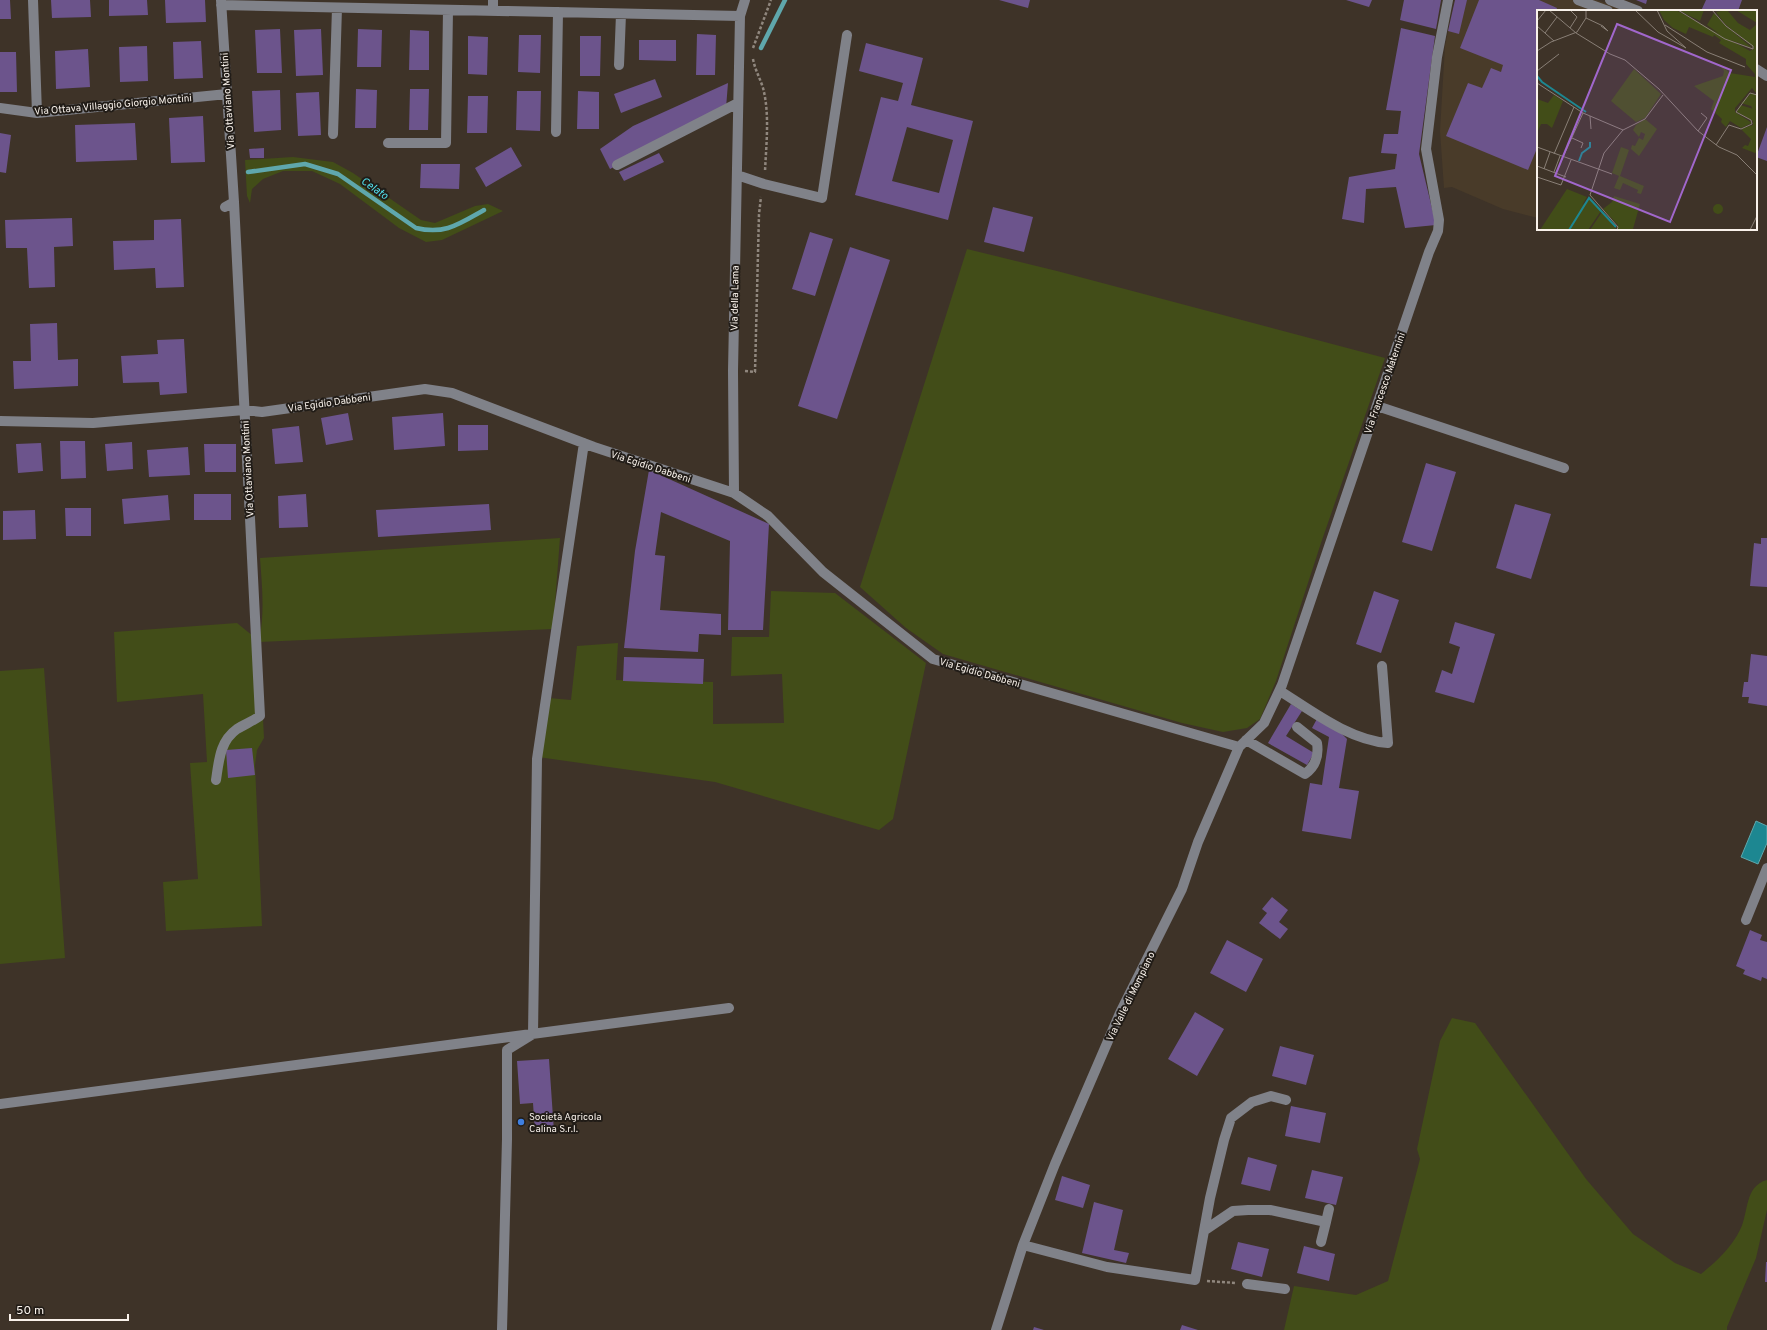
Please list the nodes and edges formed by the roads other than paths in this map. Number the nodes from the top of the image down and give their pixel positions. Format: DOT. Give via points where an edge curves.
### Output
graph roads {
  1 [pos="33,0"];
  2 [pos="493,0"];
  3 [pos="744,0"];
  4 [pos="1448,0"];
  5 [pos="1578,0"];
  6 [pos="1610,0"];
  7 [pos="221,3"];
  8 [pos="337,8"];
  9 [pos="448,10"];
  10 [pos="1605,10"];
  11 [pos="1635,10"];
  12 [pos="493,11"];
  13 [pos="558,12"];
  14 [pos="621,14"];
  15 [pos="740,16"];
  16 [pos="848,35"];
  17 [pos="619,64"];
  18 [pos="1757,70"];
  19 [pos="1767,76"];
  20 [pos="227,94"];
  21 [pos="738,103"];
  22 [pos="0,108"];
  23 [pos="37,113"];
  24 [pos="556,132"];
  25 [pos="333,134"];
  26 [pos="388,143"];
  27 [pos="618,165"];
  28 [pos="737,175"];
  29 [pos="1377,406"];
  30 [pos="244,410"];
  31 [pos="0,421"];
  32 [pos="584,443"];
  33 [pos="1564,468"];
  34 [pos="734,493"];
  35 [pos="1382,666"];
  36 [pos="1280,691"];
  37 [pos="1297,727"];
  38 [pos="1243,744"];
  39 [pos="216,780"];
  40 [pos="1767,868"];
  41 [pos="1746,920"];
  42 [pos="729,1008"];
  43 [pos="533,1034"];
  44 [pos="1286,1100"];
  45 [pos="0,1104"];
  46 [pos="1204,1230"];
  47 [pos="1322,1237"];
  48 [pos="1023,1245"];
  49 [pos="1247,1284"];
  50 [pos="1286,1289"];
  51 [pos="502,1330"];
  52 [pos="996,1330"];
  1 -- 23 [label="street"];
  2 -- 12 [label="street"];
  3 -- 15 [label="street, Via della Lama"];
  4 -- 29 [label="street, Via Francesco Maternini" via="1437,57 1426,150 1437,208 1438,231"];
  5 -- 10 [label="street"];
  6 -- 11 [label="street"];
  7 -- 8 [label="street"];
  7 -- 20 [label="street, Via Ottaviano Montini"];
  8 -- 9 [label="street"];
  8 -- 25 [label="street"];
  9 -- 12 [label="street"];
  9 -- 26 [label="street" via="446,143"];
  12 -- 13 [label="street"];
  13 -- 14 [label="street"];
  13 -- 24 [label="street"];
  14 -- 15 [label="street"];
  14 -- 17 [label="street"];
  15 -- 21 [label="street, Via della Lama"];
  16 -- 28 [label="street" via="822,198"];
  18 -- 19 [label="street"];
  20 -- 23 [label="street, Via Ottava Villaggio Giorgio Montini"];
  20 -- 30 [label="street, Via Ottaviano Montini" via="233,185 229,205 238,378"];
  21 -- 27 [label="street"];
  21 -- 28 [label="street, Via della Lama"];
  22 -- 23 [label="street, Via Ottava Villaggio Giorgio Montini"];
  28 -- 34 [label="street, Via della Lama" via="733,371"];
  29 -- 33 [label="street"];
  29 -- 36 [label="street, Via Francesco Maternini"];
  30 -- 31 [label="street, Via Egidio Dabbeni" via="93,423"];
  30 -- 32 [label="street, Via Egidio Dabbeni" via="262,412 425,388 452,393"];
  30 -- 39 [label="street, Via Ottaviano Montini" via="260,716 237,729 225,740 219,754"];
  32 -- 34 [label="street, Via Egidio Dabbeni"];
  32 -- 43 [label="street" via="537,760"];
  34 -- 38 [label="street, Via Egidio Dabbeni" via="768,516 823,572 933,659"];
  35 -- 36 [label="street" via="1388,743 1377,743 1346,731"];
  36 -- 38 [label="street, Via Francesco Maternini" via="1264,723"];
  37 -- 38 [label="street, Via Egidio Dabbeni" via="1317,743 1318,755 1312,768 1305,774"];
  38 -- 48 [label="street, Via Valle di Mompiano" via="1198,842 1182,889 1120,1013"];
  40 -- 41 [label="street"];
  42 -- 43 [label="street"];
  43 -- 45 [label="street"];
  43 -- 51 [label="street" via="507,1050"];
  44 -- 46 [label="street" via="1271,1096 1252,1102 1231,1118"];
  46 -- 47 [label="street" via="1233,1211 1270,1210 1328,1214"];
  46 -- 48 [label="street" via="1195,1280 1107,1267"];
  48 -- 52 [label="street, Via Valle di Mompiano"];
  49 -- 50 [label="street"];
}
